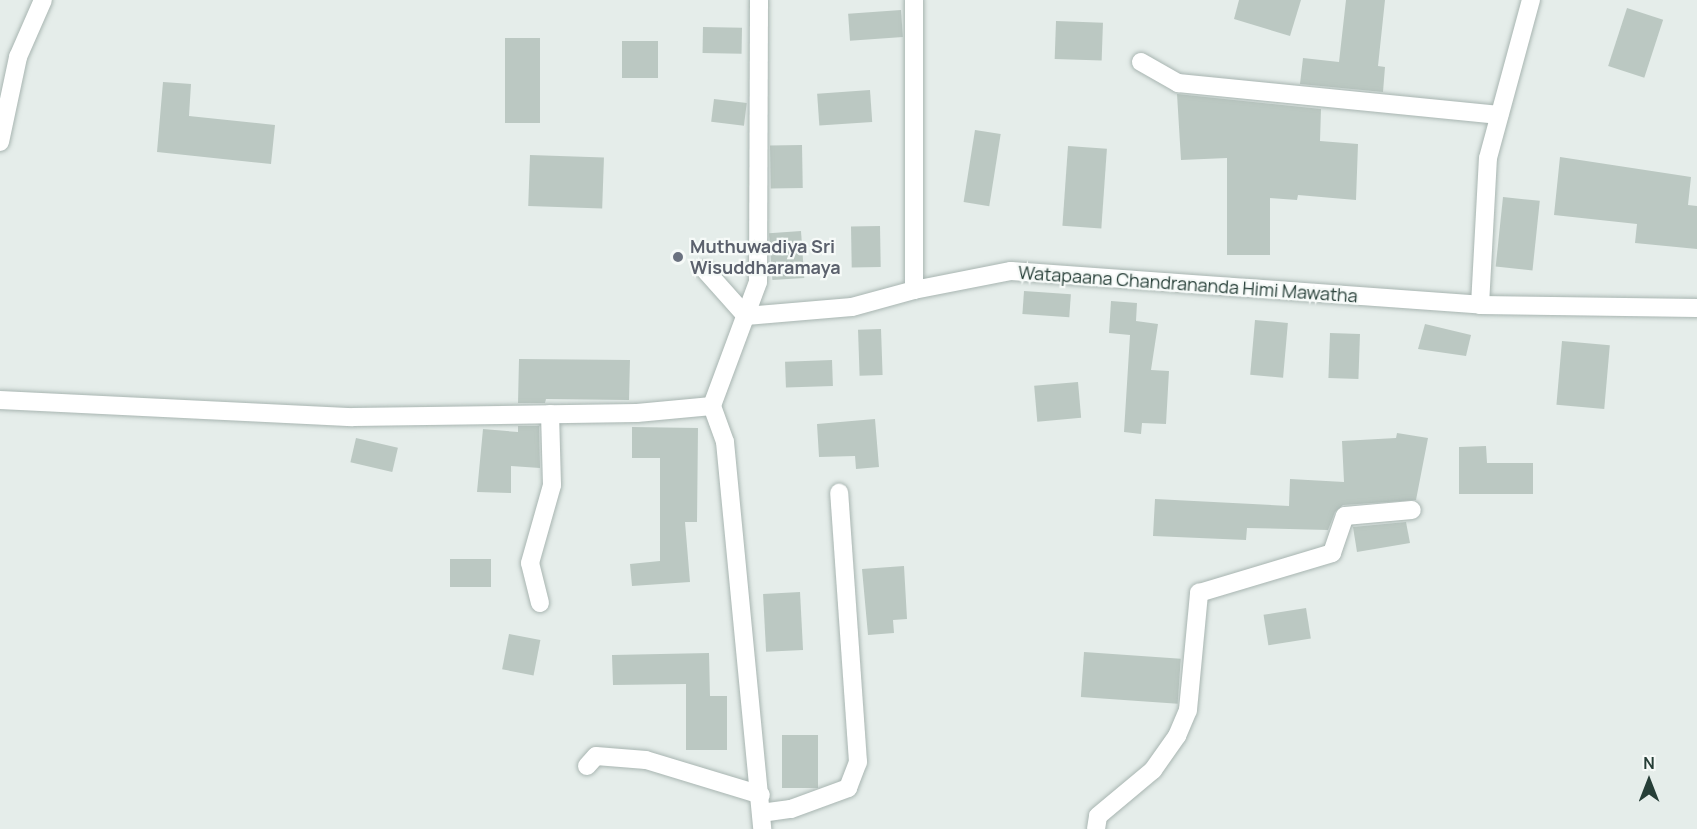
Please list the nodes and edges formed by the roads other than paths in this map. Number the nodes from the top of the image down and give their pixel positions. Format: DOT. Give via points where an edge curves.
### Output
graph roads {
  1 [pos="43,0"];
  2 [pos="759,0"];
  3 [pos="914,0"];
  4 [pos="1531,0"];
  5 [pos="1141,62"];
  6 [pos="1499,115"];
  7 [pos="0,142"];
  8 [pos="705,270"];
  9 [pos="914,290"];
  10 [pos="1480,305"];
  11 [pos="1697,308"];
  12 [pos="746,316"];
  13 [pos="0,400"];
  14 [pos="712,406"];
  15 [pos="550,414"];
  16 [pos="840,493"];
  17 [pos="1412,510"];
  18 [pos="540,603"];
  19 [pos="587,766"];
  20 [pos="761,812"];
  21 [pos="1096,829"];
  1 -- 7 [label="street" via="18,57"];
  2 -- 12 [label="street" via="758,282"];
  3 -- 9 [label="street"];
  4 -- 6 [label="street"];
  5 -- 6 [label="street" via="1178,83"];
  6 -- 10 [label="street" via="1488,158"];
  8 -- 12 [label="street"];
  9 -- 10 [label="street, Watapaana Chandrananda Himi Mawatha" via="1011,271"];
  9 -- 12 [label="street, Watapaana Chandrananda Himi Mawatha" via="852,308"];
  10 -- 11 [label="street, Watapaana Chandrananda Himi Mawatha"];
  12 -- 14 [label="street"];
  13 -- 15 [label="street" via="353,417"];
  14 -- 15 [label="street" via="637,413"];
  14 -- 20 [label="street" via="725,442"];
  15 -- 18 [label="street" via="552,485 530,563"];
  16 -- 20 [label="street" via="858,762 848,788 791,809"];
  17 -- 21 [label="street" via="1345,516 1332,554 1198,593 1188,710 1177,736 1153,770 1098,816"];
  19 -- 20 [label="street" via="596,756 646,760"];
}
